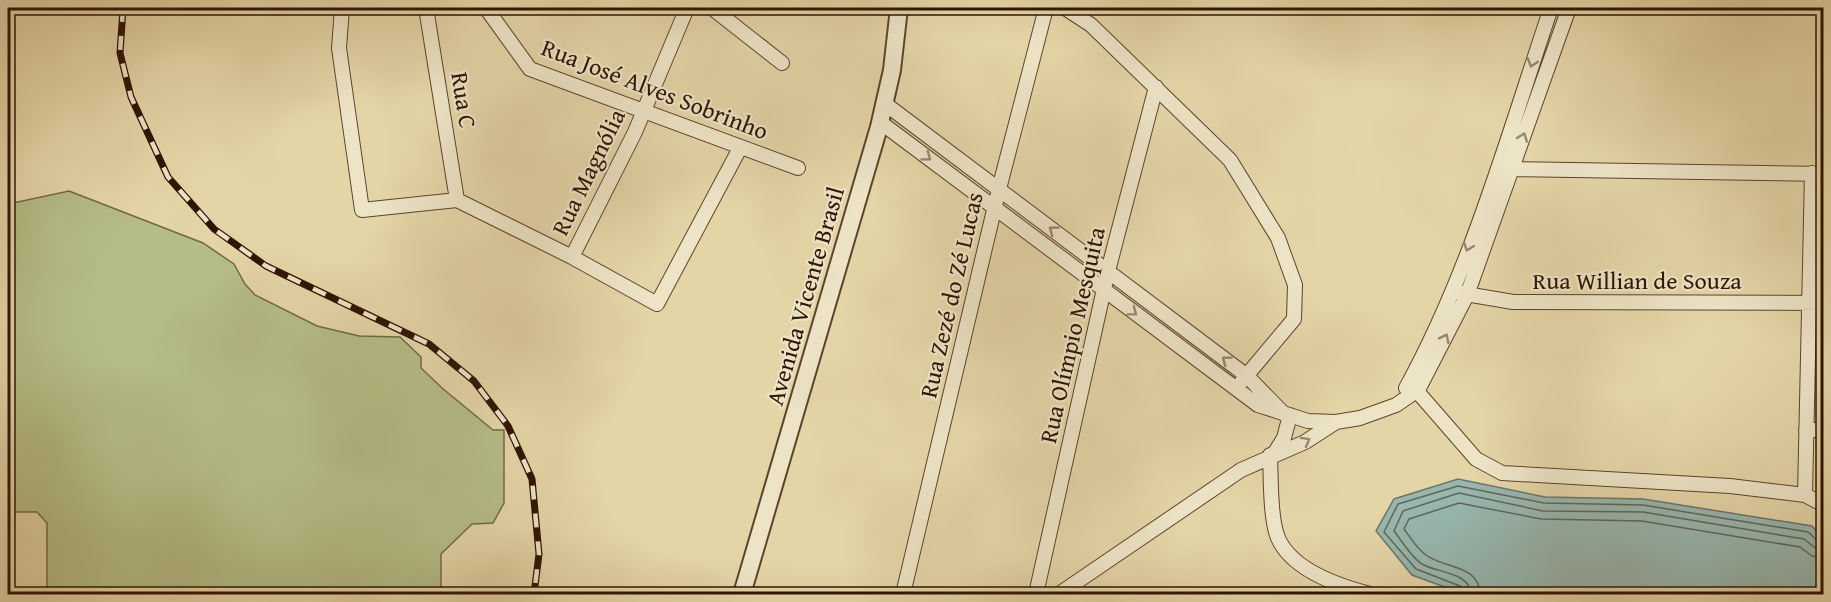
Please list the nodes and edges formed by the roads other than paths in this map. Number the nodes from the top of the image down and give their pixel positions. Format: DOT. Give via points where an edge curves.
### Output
graph roads {
  1 [pos="342,8"];
  2 [pos="426,8"];
  3 [pos="486,8"];
  4 [pos="687,8"];
  5 [pos="712,8"];
  6 [pos="899,8"];
  7 [pos="1046,8"];
  8 [pos="1065,8"];
  9 [pos="1551,8"];
  10 [pos="1569,8"];
  11 [pos="782,63"];
  12 [pos="1156,87"];
  13 [pos="884,103"];
  14 [pos="642,112"];
  15 [pos="880,122"];
  16 [pos="740,148"];
  17 [pos="798,168"];
  18 [pos="1504,170"];
  19 [pos="1818,173"];
  20 [pos="999,189"];
  21 [pos="457,200"];
  22 [pos="994,208"];
  23 [pos="572,257"];
  24 [pos="1108,271"];
  25 [pos="1104,290"];
  26 [pos="1452,290"];
  27 [pos="1467,295"];
  28 [pos="1809,303"];
  29 [pos="1824,303"];
  30 [pos="1247,376"];
  31 [pos="1414,386"];
  32 [pos="1236,388"];
  33 [pos="1287,415"];
  34 [pos="1336,422"];
  35 [pos="1806,430"];
  36 [pos="1824,430"];
  37 [pos="1272,454"];
  38 [pos="1805,495"];
  39 [pos="1824,505"];
  40 [pos="1338,590"];
  41 [pos="742,594"];
  42 [pos="903,594"];
  43 [pos="1036,594"];
  44 [pos="1059,594"];
  45 [pos="1370,594"];
  1 -- 21 [label="street" via="339,48 362,210"];
  2 -- 21 [label="street, Rua C"];
  3 -- 14 [label="street, Rua José Alves Sobrinho" via="530,69"];
  4 -- 14 [label="street, Rua Magnólia"];
  5 -- 11 [label="street"];
  6 -- 13 [label="street, Avenida Vicente Brasil"];
  7 -- 20 [label="street, Rua Zezé do Zé Lucas"];
  8 -- 12 [label="street" via="1091,25"];
  9 -- 18 [label="street, one-way"];
  18 -- 10 [label="street, one-way"];
  12 -- 24 [label="street, Rua Olímpio Mesquita"];
  12 -- 30 [label="street" via="1230,160 1278,238 1294,285 1294,319"];
  13 -- 15 [label="street, Avenida Vicente Brasil"];
  13 -- 20 [label="street"];
  14 -- 16 [label="street, Rua José Alves Sobrinho"];
  14 -- 23 [label="street, Rua Magnólia"];
  15 -- 22 [label="street, one-way"];
  15 -- 41 [label="street, Avenida Vicente Brasil"];
  16 -- 17 [label="street, Rua José Alves Sobrinho"];
  16 -- 23 [label="street" via="657,304"];
  18 -- 19 [label="street"];
  18 -- 26 [label="street, one-way"];
  18 -- 27 [label="street"];
  19 -- 28 [label="street"];
  20 -- 22 [label="street, Rua Zezé do Zé Lucas"];
  24 -- 20 [label="street, one-way"];
  21 -- 23 [label="street"];
  22 -- 25 [label="street"];
  22 -- 42 [label="street, Rua Zezé do Zé Lucas"];
  24 -- 25 [label="street, Rua Olímpio Mesquita"];
  30 -- 24 [label="street, one-way"];
  25 -- 32 [label="street, one-way"];
  25 -- 43 [label="street, Rua Olímpio Mesquita"];
  26 -- 27 [label="street, Rua Willian de Souza"];
  26 -- 31 [label="street"];
  27 -- 28 [label="street, Rua Willian de Souza" via="1513,302"];
  31 -- 27 [label="street, one-way"];
  28 -- 29 [label="street, Rua Willian de Souza"];
  28 -- 35 [label="street"];
  30 -- 32 [label="street"];
  30 -- 33 [label="street"];
  31 -- 34 [label="street" via="1396,405"];
  31 -- 38 [label="street" via="1476,459 1502,473 1730,486"];
  32 -- 33 [label="street" via="1258,405"];
  33 -- 34 [label="street"];
  33 -- 37 [label="street" via="1284,438"];
  37 -- 34 [label="street, one-way" via="1305,442"];
  35 -- 36 [label="street"];
  35 -- 38 [label="street"];
  37 -- 40 [label="street" via="1278,538 1295,560"];
  37 -- 44 [label="street" via="1206,493"];
  38 -- 39 [label="street"];
  40 -- 45 [label="street"];
}
